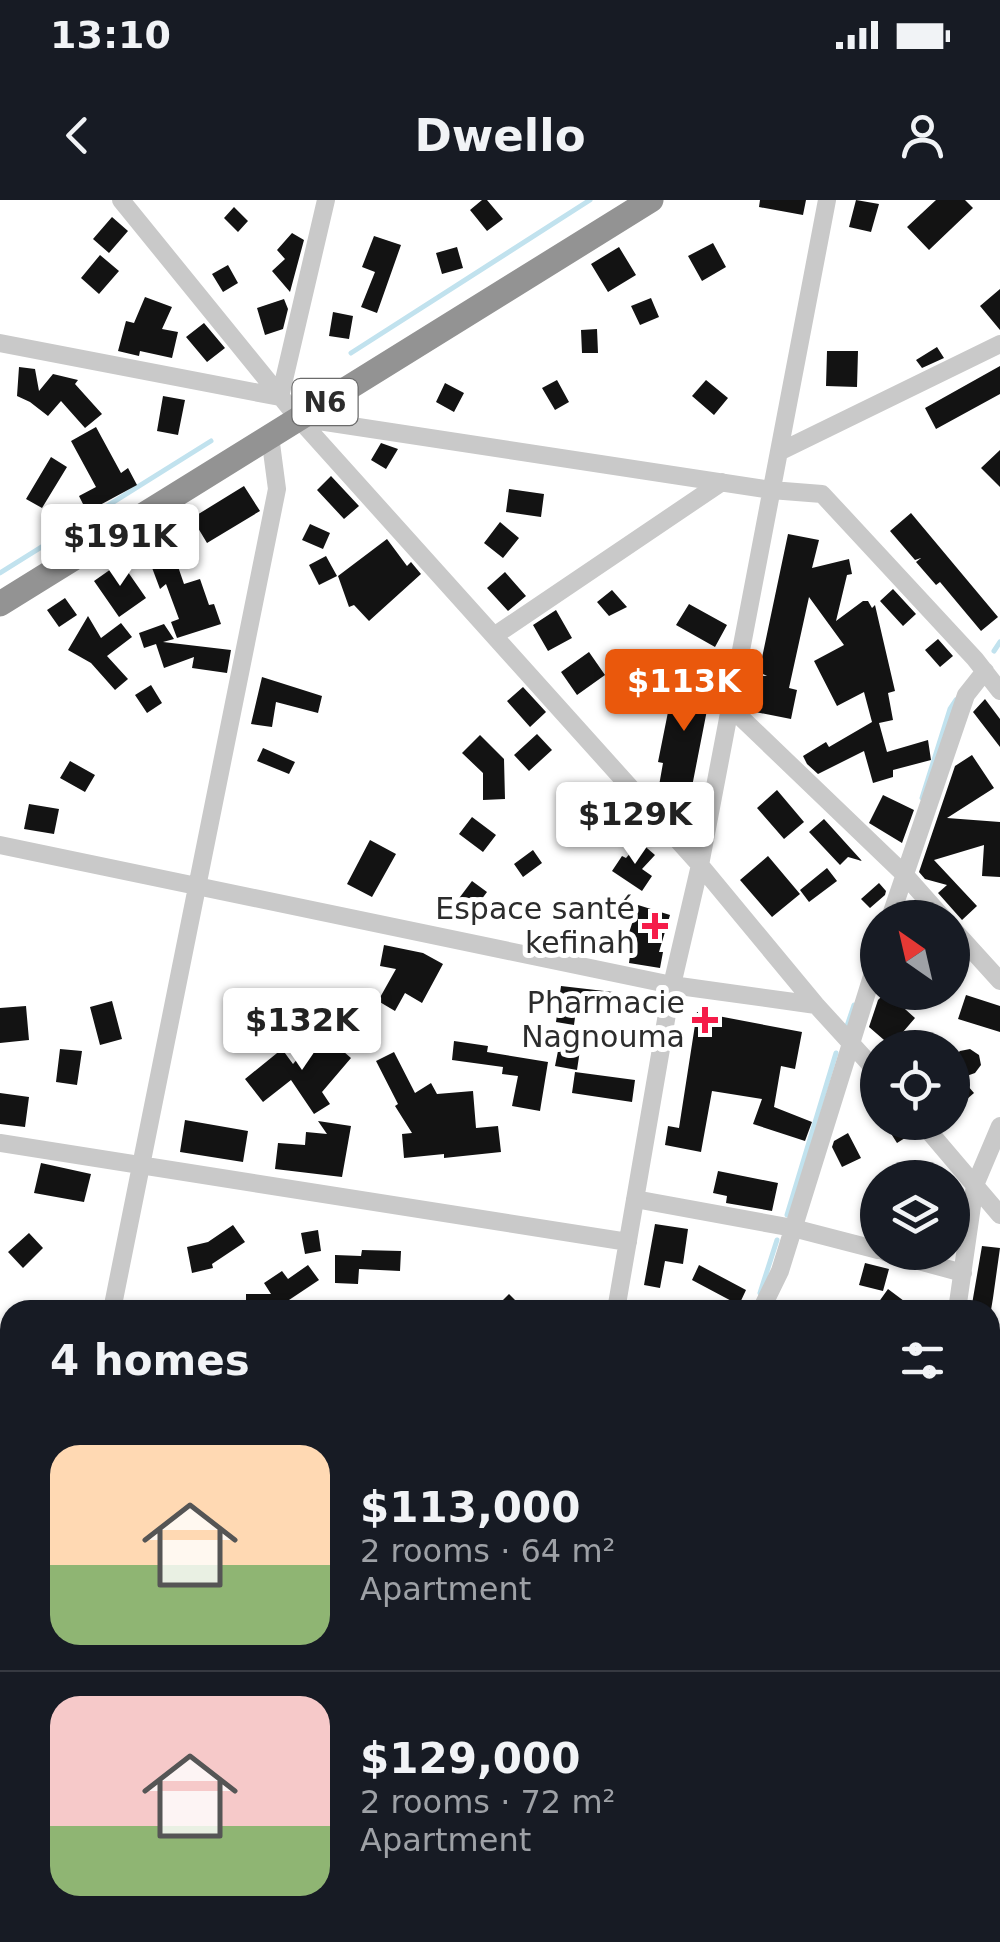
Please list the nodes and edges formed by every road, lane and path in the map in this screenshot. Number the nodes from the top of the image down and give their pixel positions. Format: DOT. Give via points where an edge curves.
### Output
graph roads {
  1 [pos="121,200"];
  2 [pos="326,200"];
  3 [pos="624,200"];
  4 [pos="651,200"];
  5 [pos="826,200"];
  6 [pos="0,343"];
  7 [pos="1000,344"];
  8 [pos="289,407"];
  9 [pos="270,436"];
  10 [pos="779,452"];
  11 [pos="722,482"];
  12 [pos="772,490"];
  13 [pos="0,587"];
  14 [pos="0,604"];
  15 [pos="494,636"];
  16 [pos="985,671"];
  17 [pos="1000,691"];
  18 [pos="730,707"];
  19 [pos="0,845"];
  20 [pos="700,865"];
  21 [pos="904,874"];
  22 [pos="197,888"];
  23 [pos="896,900"];
  24 [pos="927,900"];
  25 [pos="970,948"];
  26 [pos="1000,981"];
  27 [pos="672,986"];
  28 [pos="816,1005"];
  29 [pos="860,1010"];
  30 [pos="850,1041"];
  31 [pos="860,1052"];
  32 [pos="1000,1126"];
  33 [pos="936,1140"];
  34 [pos="0,1143"];
  35 [pos="141,1165"];
  36 [pos="975,1185"];
  37 [pos="635,1199"];
  38 [pos="1000,1215"];
  39 [pos="792,1228"];
  40 [pos="628,1242"];
  41 [pos="860,1245"];
  42 [pos="954,1270"];
  43 [pos="962,1272"];
  44 [pos="114,1300"];
  45 [pos="618,1300"];
  46 [pos="766,1300"];
  47 [pos="958,1300"];
  1 -- 8 [label="street"];
  2 -- 8 [label="street"];
  3 -- 8 [label="highway, N6"];
  4 -- 8 [label="highway, N6"];
  5 -- 10 [label="street"];
  6 -- 8 [label="street"];
  7 -- 10 [label="street"];
  8 -- 9 [label="highway, N6"];
  8 -- 11 [label="street"];
  8 -- 13 [label="highway, N6"];
  8 -- 15 [label="street"];
  9 -- 14 [label="highway, N6"];
  9 -- 22 [label="street" via="277,489"];
  10 -- 12 [label="street"];
  11 -- 12 [label="street"];
  11 -- 15 [label="street"];
  12 -- 16 [label="street" via="822,494"];
  12 -- 18 [label="street"];
  15 -- 20 [label="street"];
  16 -- 17 [label="street"];
  16 -- 21 [label="street" via="966,695"];
  18 -- 20 [label="street"];
  18 -- 21 [label="street"];
  19 -- 22 [label="street"];
  20 -- 27 [label="street"];
  20 -- 28 [label="street"];
  21 -- 23 [label="street"];
  21 -- 24 [label="street"];
  22 -- 27 [label="street"];
  22 -- 35 [label="street"];
  25 -- 26 [label="street"];
  27 -- 28 [label="street"];
  27 -- 37 [label="street"];
  28 -- 30 [label="street"];
  29 -- 30 [label="street"];
  30 -- 31 [label="street"];
  30 -- 39 [label="street"];
  32 -- 36 [label="street"];
  33 -- 36 [label="street"];
  34 -- 35 [label="street"];
  35 -- 40 [label="street"];
  35 -- 44 [label="street"];
  36 -- 38 [label="street"];
  36 -- 43 [label="street"];
  37 -- 39 [label="street"];
  37 -- 40 [label="street"];
  39 -- 41 [label="street"];
  39 -- 46 [label="street"];
  40 -- 45 [label="street"];
  42 -- 43 [label="street"];
  43 -- 47 [label="street"];
}
